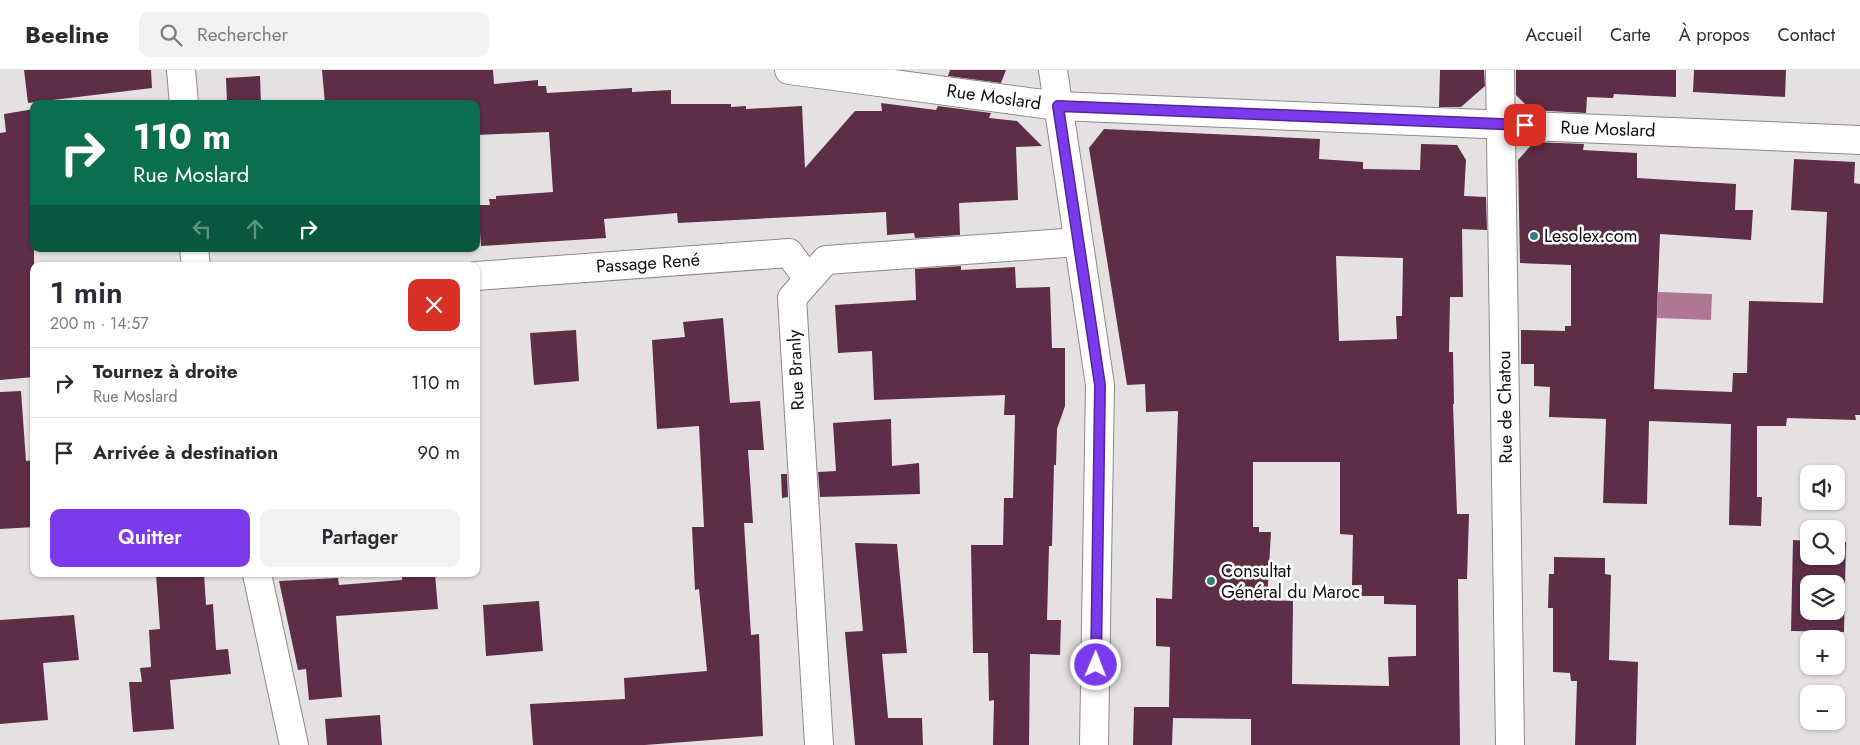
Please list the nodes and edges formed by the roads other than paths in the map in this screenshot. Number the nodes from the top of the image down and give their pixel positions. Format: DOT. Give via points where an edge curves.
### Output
graph roads {
  1 [pos="182,70"];
  2 [pos="789,70"];
  3 [pos="1052,70"];
  4 [pos="1500,70"];
  5 [pos="184,100"];
  6 [pos="1058,106"];
  7 [pos="1502,124"];
  8 [pos="1860,140"];
  9 [pos="1078,242"];
  10 [pos="480,276"];
  11 [pos="808,278"];
  12 [pos="258,577"];
  13 [pos="294,745"];
  14 [pos="819,745"];
  15 [pos="1094,745"];
  16 [pos="1510,745"];
  1 -- 5 [label="street"];
  2 -- 6 [label="street, Rue Moslard"];
  3 -- 6 [label="street"];
  4 -- 7 [label="street, Rue de Chatou"];
  6 -- 7 [label="street, Rue Moslard"];
  6 -- 9 [label="street"];
  7 -- 8 [label="street, Rue Moslard"];
  7 -- 16 [label="street, Rue de Chatou"];
  9 -- 11 [label="street, Rue Branly" via="826,260"];
  9 -- 15 [label="street" via="1100,385"];
  10 -- 11 [label="street, Passage René" via="789,253"];
  11 -- 14 [label="street, Rue Branly" via="792,298"];
  12 -- 13 [label="street"];
}
